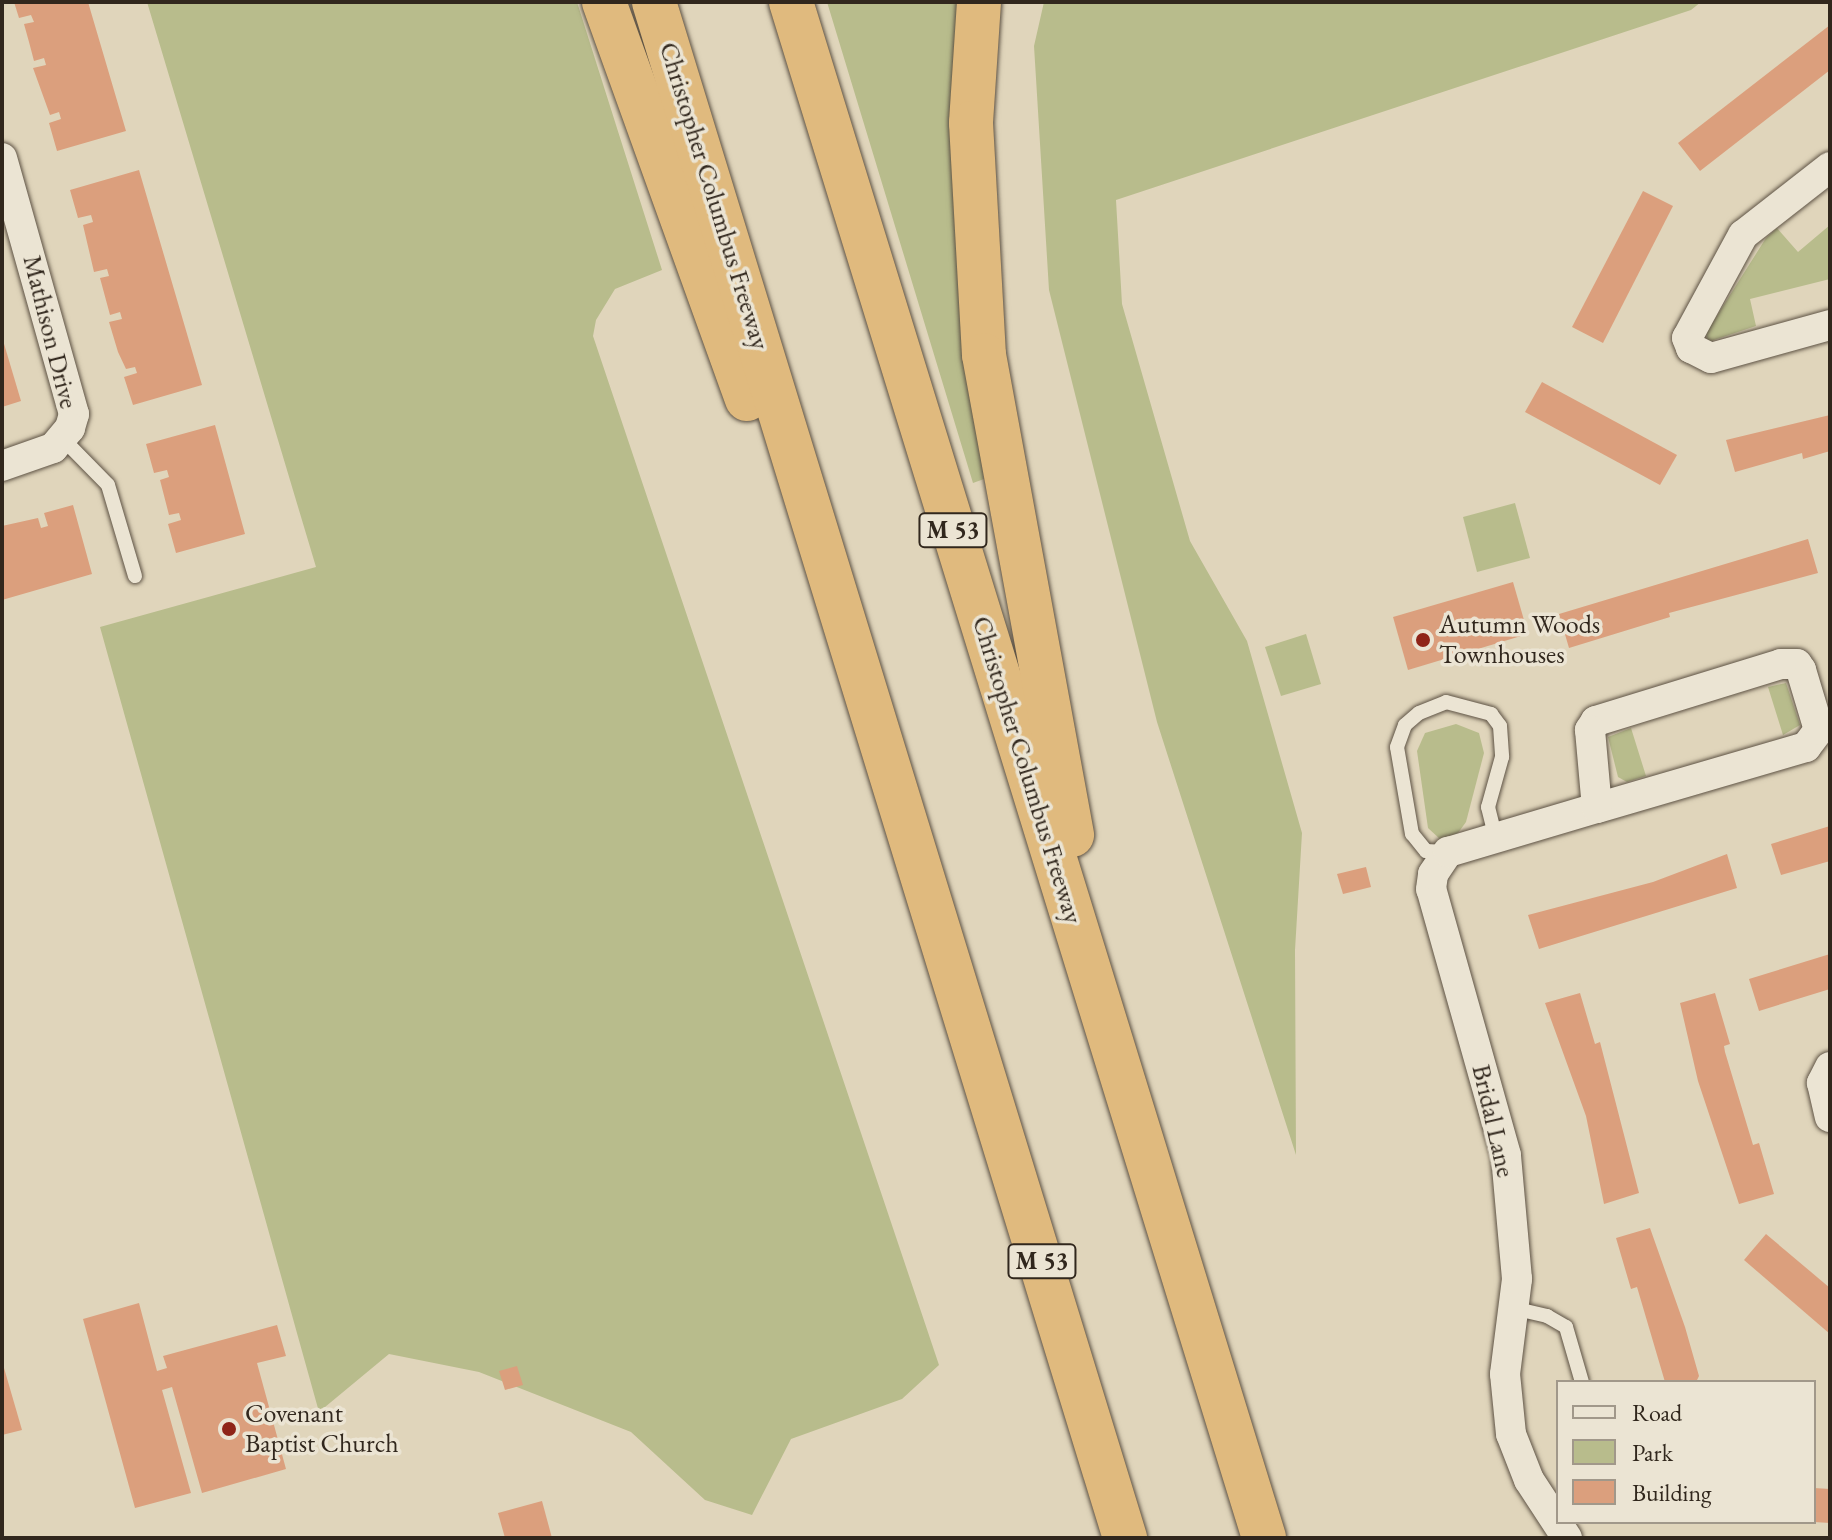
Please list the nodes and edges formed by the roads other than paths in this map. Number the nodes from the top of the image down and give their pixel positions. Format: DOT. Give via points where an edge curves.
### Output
graph roads {
  1 [pos="604,2"];
  2 [pos="654,2"];
  3 [pos="791,2"];
  4 [pos="979,2"];
  5 [pos="2,158"];
  6 [pos="1830,167"];
  7 [pos="1830,325"];
  8 [pos="63,439"];
  9 [pos="2,466"];
  10 [pos="135,576"];
  11 [pos="1597,808"];
  12 [pos="1412,834"];
  13 [pos="1496,838"];
  14 [pos="1448,852"];
  15 [pos="1431,889"];
  16 [pos="958,985"];
  17 [pos="1115,1058"];
  18 [pos="1830,1067"];
  19 [pos="1830,1117"];
  20 [pos="1517,1309"];
  21 [pos="1581,1380"];
  22 [pos="1556,1521"];
  23 [pos="1125,1538"];
  24 [pos="1264,1538"];
  1 -- 16 [label="highway"];
  2 -- 16 [label="highway, Christopher Columbus Freeway / M 53"];
  3 -- 17 [label="highway, Christopher Columbus Freeway / M 53"];
  4 -- 17 [label="highway" via="972,166 984,355"];
  5 -- 8 [label="street, Mathison Drive" via="73,400 70,428"];
  6 -- 7 [label="street" via="1743,235 1687,338 1691,348 1711,358"];
  8 -- 9 [label="street, Mathison Drive" via="40,455"];
  8 -- 10 [label="lane" via="108,485"];
  11 -- 11 [label="street" via="1812,743 1818,724 1797,664 1781,664 1596,721 1590,730"];
  11 -- 13 [label="street"];
  12 -- 13 [label="lane" via="1397,747 1405,725 1446,702 1491,714 1500,726 1502,757 1488,807"];
  12 -- 14 [label="lane" via="1426,851"];
  12 -- 15 [label="lane"];
  13 -- 14 [label="street"];
  14 -- 15 [label="street" via="1433,874"];
  15 -- 20 [label="street, Bridal Lane" via="1506,1155"];
  16 -- 23 [label="highway, Christopher Columbus Freeway / M 53"];
  17 -- 24 [label="highway, Christopher Columbus Freeway / M 53"];
  18 -- 19 [label="street" via="1822,1083"];
  20 -- 21 [label="lane" via="1566,1327"];
  20 -- 22 [label="street, Bridal Lane" via="1505,1374 1511,1434 1529,1480"];
}
